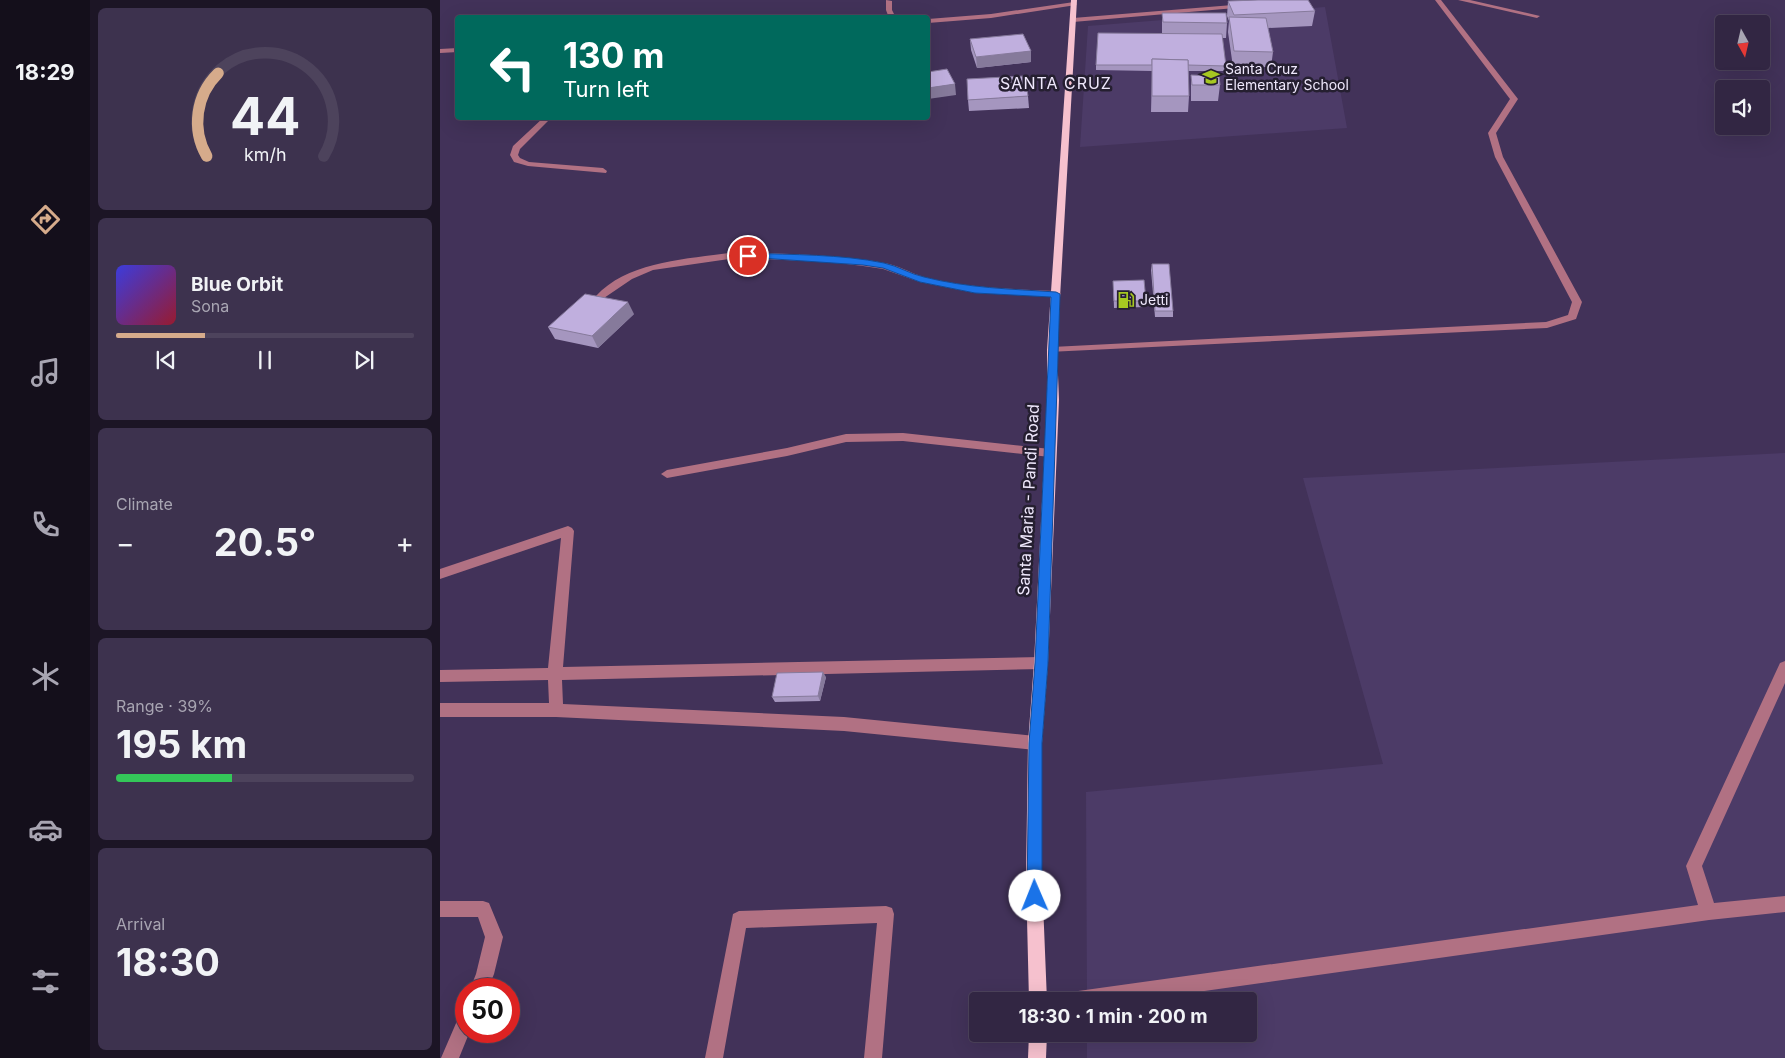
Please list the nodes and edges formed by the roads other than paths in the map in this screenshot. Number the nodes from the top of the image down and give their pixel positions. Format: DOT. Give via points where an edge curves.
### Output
graph roads {
  1 [pos="1438,0"];
  2 [pos="1461,0"];
  3 [pos="889,1"];
  4 [pos="1074,2"];
  5 [pos="1200,3"];
  6 [pos="1252,6"];
  7 [pos="1204,10"];
  8 [pos="892,15"];
  9 [pos="1537,16"];
  10 [pos="1073,20"];
  11 [pos="930,21"];
  12 [pos="455,50"];
  13 [pos="440,51"];
  14 [pos="546,120"];
  15 [pos="603,171"];
  16 [pos="1056,294"];
  17 [pos="601,296"];
  18 [pos="1052,350"];
  19 [pos="1050,453"];
  20 [pos="667,474"];
  21 [pos="440,574"];
  22 [pos="1041,663"];
  23 [pos="1785,667"];
  24 [pos="555,673"];
  25 [pos="440,676"];
  26 [pos="440,710"];
  27 [pos="556,710"];
  28 [pos="1036,743"];
  29 [pos="1785,904"];
  30 [pos="440,909"];
  31 [pos="1709,912"];
  32 [pos="483,978"];
  33 [pos="1038,992"];
  34 [pos="1136,992"];
  35 [pos="1038,1042"];
  36 [pos="456,1043"];
  37 [pos="450,1058"];
  38 [pos="714,1058"];
  39 [pos="872,1058"];
  40 [pos="1037,1058"];
  1 -- 18 [label="street" via="1514,99 1492,133 1499,157 1577,302 1572,317 1547,325"];
  2 -- 9 [label="street"];
  3 -- 8 [label="street"];
  4 -- 10 [label="main road, Santa Maria - Pandi Road"];
  4 -- 11 [label="street" via="991,16"];
  5 -- 7 [label="street"];
  6 -- 7 [label="street"];
  7 -- 10 [label="street"];
  10 -- 16 [label="main road, Santa Maria - Pandi Road"];
  12 -- 13 [label="street"];
  14 -- 15 [label="street" via="516,148 514,155 517,160 528,164"];
  16 -- 17 [label="street" via="975,290 863,263 736,255 651,267 628,277"];
  16 -- 18 [label="main road, Santa Maria - Pandi Road"];
  18 -- 19 [label="main road, Santa Maria - Pandi Road"];
  19 -- 20 [label="street" via="903,437 846,438"];
  19 -- 22 [label="main road, Santa Maria - Pandi Road"];
  21 -- 24 [label="street" via="568,531"];
  22 -- 24 [label="street"];
  22 -- 28 [label="main road, Santa Maria - Pandi Road"];
  23 -- 31 [label="street" via="1694,866"];
  24 -- 25 [label="street"];
  24 -- 27 [label="street"];
  26 -- 27 [label="street"];
  27 -- 28 [label="street" via="844,724"];
  28 -- 33 [label="main road, Santa Maria - Pandi Road" via="1034,878"];
  29 -- 31 [label="street"];
  30 -- 32 [label="street" via="482,909 494,937"];
  31 -- 34 [label="street"];
  35 -- 40 [label="main road"];
  36 -- 37 [label="street"];
  38 -- 39 [label="street" via="739,920 886,914"];
}
